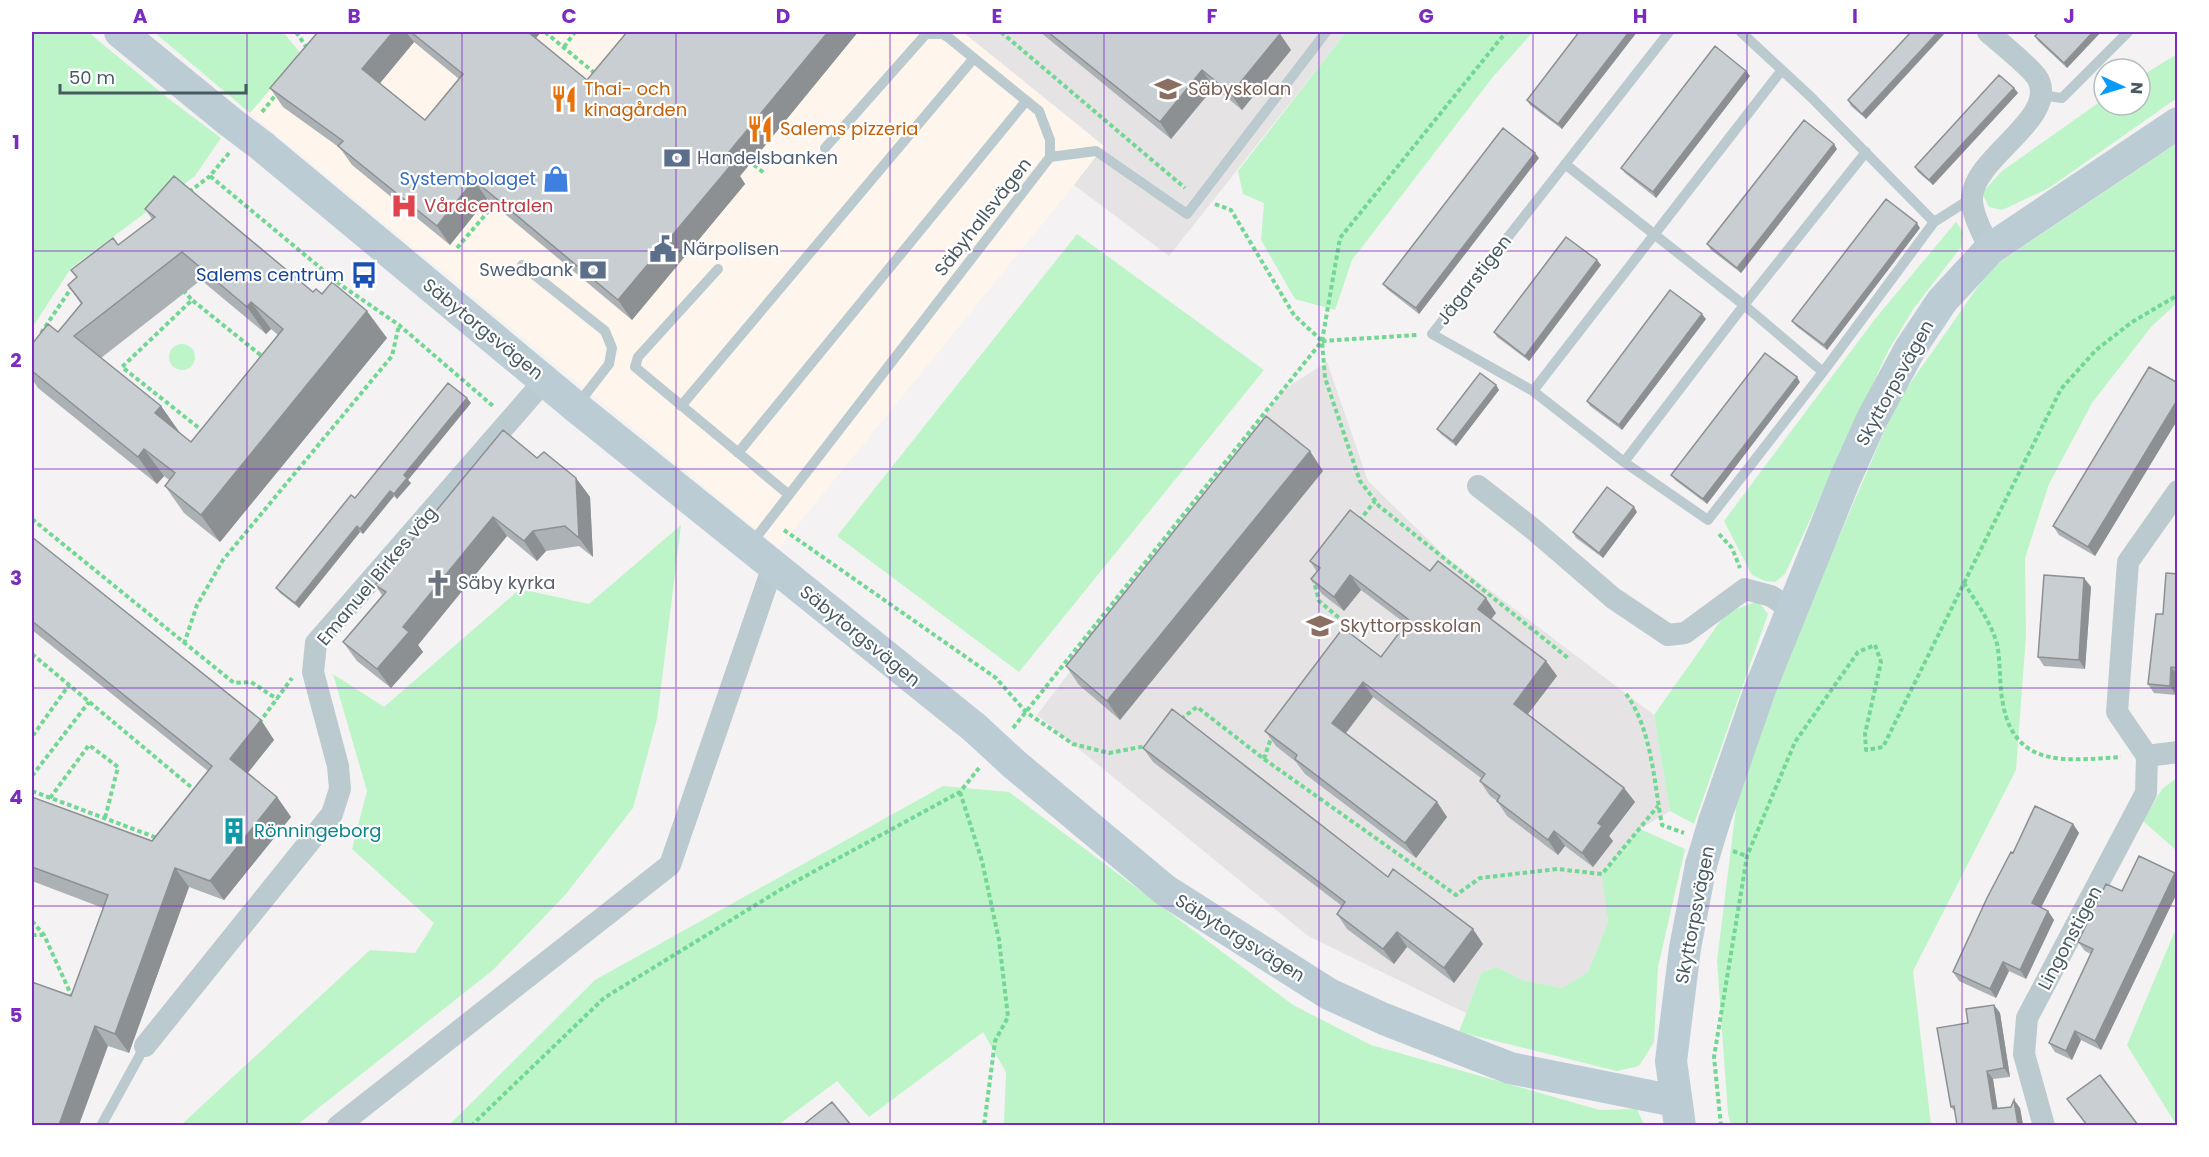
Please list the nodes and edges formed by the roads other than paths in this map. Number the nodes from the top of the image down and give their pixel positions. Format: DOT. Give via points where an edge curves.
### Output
graph roads {
  1 [pos="120,32"];
  2 [pos="1326,32"];
  3 [pos="1668,32"];
  4 [pos="1741,32"];
  5 [pos="1988,32"];
  6 [pos="2128,32"];
  7 [pos="974,58"];
  8 [pos="1781,70"];
  9 [pos="2040,95"];
  10 [pos="1026,101"];
  11 [pos="2178,123"];
  12 [pos="825,148"];
  13 [pos="1866,152"];
  14 [pos="1050,157"];
  15 [pos="1565,164"];
  16 [pos="1972,198"];
  17 [pos="1934,222"];
  18 [pos="1654,234"];
  19 [pos="1990,249"];
  20 [pos="522,265"];
  21 [pos="718,269"];
  22 [pos="1744,305"];
  23 [pos="1823,372"];
  24 [pos="545,380"];
  25 [pos="1533,390"];
  26 [pos="576,406"];
  27 [pos="681,406"];
  28 [pos="738,453"];
  29 [pos="1624,462"];
  30 [pos="1478,486"];
  31 [pos="2178,491"];
  32 [pos="788,494"];
  33 [pos="749,546"];
  34 [pos="773,566"];
  35 [pos="1791,609"];
  36 [pos="2178,752"];
  37 [pos="2147,756"];
  38 [pos="145,1046"];
  39 [pos="1678,1113"];
  40 [pos="100,1125"];
  41 [pos="338,1125"];
  42 [pos="2044,1125"];
  1 -- 24 [label="street, Säbytorgsvägen, bridge"];
  2 -- 14 [label="lane, Säbyhallsvägen" via="1187,214 1096,152"];
  3 -- 15 [label="lane, Jägarstigen"];
  4 -- 8 [label="lane"];
  5 -- 9 [label="street" via="2037,79"];
  6 -- 9 [label="lane" via="2062,98"];
  7 -- 10 [label="lane"];
  7 -- 12 [label="lane" via="943,34 926,34"];
  7 -- 27 [label="lane"];
  8 -- 13 [label="lane"];
  8 -- 18 [label="lane"];
  9 -- 16 [label="street" via="2036,114 1980,172"];
  10 -- 14 [label="lane" via="1038,111 1050,140"];
  10 -- 28 [label="lane"];
  11 -- 19 [label="street, Skyttorpsvägen"];
  13 -- 17 [label="lane"];
  13 -- 22 [label="lane"];
  14 -- 32 [label="lane, Säbyhallsvägen"];
  15 -- 18 [label="lane"];
  15 -- 25 [label="lane, Jägarstigen" via="1432,333"];
  16 -- 17 [label="lane"];
  16 -- 19 [label="street"];
  17 -- 23 [label="lane"];
  18 -- 22 [label="lane"];
  18 -- 25 [label="lane"];
  19 -- 35 [label="street, Skyttorpsvägen" via="1942,301 1910,349 1872,418"];
  20 -- 26 [label="lane" via="605,331 612,348 609,364"];
  21 -- 27 [label="lane" via="638,357 635,367"];
  22 -- 23 [label="lane"];
  22 -- 29 [label="lane"];
  23 -- 29 [label="lane, Jägarstigen" via="1708,520"];
  24 -- 26 [label="street, Säbytorgsvägen"];
  24 -- 38 [label="street, Emanuel Birkes väg" via="316,643 313,672 338,766 340,789 332,814"];
  25 -- 29 [label="lane, Jägarstigen"];
  26 -- 33 [label="street, Säbytorgsvägen"];
  27 -- 28 [label="lane"];
  28 -- 32 [label="lane"];
  30 -- 35 [label="street" via="1613,598 1668,635 1685,633 1745,589 1771,596"];
  31 -- 37 [label="street" via="2128,562 2116,712"];
  32 -- 33 [label="lane, Säbyhallsvägen"];
  33 -- 34 [label="street, Säbytorgsvägen"];
  34 -- 39 [label="street, Säbytorgsvägen, bridge" via="975,728 1165,890 1329,994 1510,1068"];
  34 -- 41 [label="street" via="670,865"];
  35 -- 39 [label="street, Skyttorpsvägen" via="1709,843 1685,948 1671,1061"];
  36 -- 37 [label="street"];
  37 -- 42 [label="street, Lingonstigen" via="2146,793 2027,1018 2024,1054"];
  38 -- 40 [label="lane, Emanuel Birkes väg"];
}
